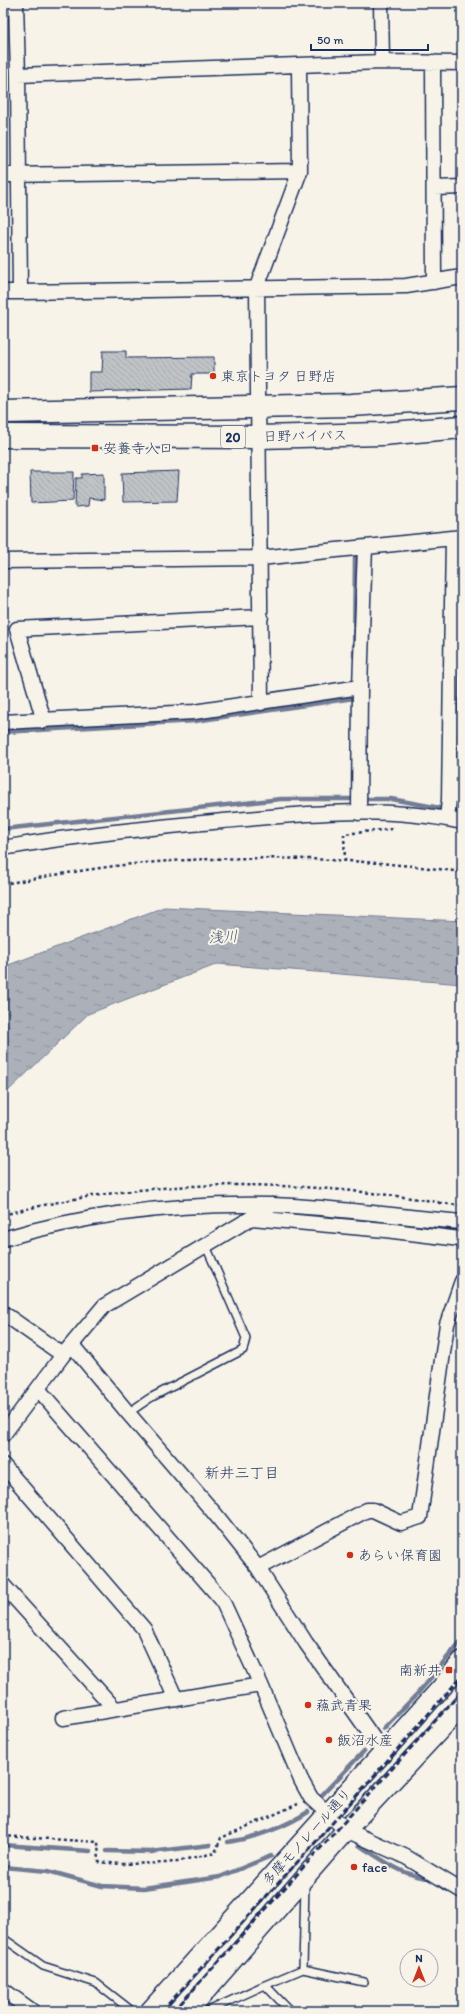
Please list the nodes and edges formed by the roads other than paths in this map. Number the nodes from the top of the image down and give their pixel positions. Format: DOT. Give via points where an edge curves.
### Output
graph roads {
  1 [pos="16,3"];
  2 [pos="381,3"];
  3 [pos="382,62"];
  4 [pos="433,62"];
  5 [pos="462,63"];
  6 [pos="299,66"];
  7 [pos="18,75"];
  8 [pos="300,171"];
  9 [pos="3,175"];
  10 [pos="20,176"];
  11 [pos="462,187"];
  12 [pos="434,188"];
  13 [pos="462,277"];
  14 [pos="434,282"];
  15 [pos="257,287"];
  16 [pos="3,292"];
  17 [pos="20,292"];
  18 [pos="462,398"];
  19 [pos="257,407"];
  20 [pos="3,412"];
  21 [pos="462,427"];
  22 [pos="3,436"];
  23 [pos="258,437"];
  24 [pos="458,538"];
  25 [pos="365,547"];
  26 [pos="260,558"];
  27 [pos="3,561"];
  28 [pos="261,617"];
  29 [pos="360,687"];
  30 [pos="261,703"];
  31 [pos="44,721"];
  32 [pos="3,722"];
  33 [pos="359,809"];
  34 [pos="447,817"];
  35 [pos="462,822"];
  36 [pos="3,848"];
  37 [pos="273,1205"];
  38 [pos="252,1218"];
  39 [pos="462,1222"];
  40 [pos="3,1239"];
  41 [pos="462,1241"];
  42 [pos="206,1246"];
  43 [pos="462,1281"];
  44 [pos="3,1313"];
  45 [pos="68,1350"];
  46 [pos="39,1390"];
  47 [pos="128,1413"];
  48 [pos="3,1435"];
  49 [pos="3,1465"];
  50 [pos="258,1568"];
  51 [pos="3,1585"];
  52 [pos="462,1661"];
  53 [pos="261,1685"];
  54 [pos="176,1699"];
  55 [pos="462,1706"];
  56 [pos="115,1709"];
  57 [pos="62,1718"];
  58 [pos="382,1752"];
  59 [pos="327,1814"];
  60 [pos="346,1830"];
  61 [pos="304,1877"];
  62 [pos="462,1891"];
  63 [pos="3,1938"];
  64 [pos="303,1969"];
  65 [pos="364,1982"];
  66 [pos="265,1986"];
  67 [pos="3,1990"];
  68 [pos="200,2008"];
  69 [pos="32,2011"];
  70 [pos="132,2011"];
  71 [pos="150,2011"];
  72 [pos="290,2011"];
  1 -- 7 [label="street"];
  2 -- 3 [label="street"];
  3 -- 4 [label="street"];
  3 -- 6 [label="street"];
  4 -- 5 [label="street"];
  4 -- 12 [label="street"];
  6 -- 7 [label="street"];
  6 -- 8 [label="street"];
  7 -- 10 [label="street"];
  8 -- 10 [label="street"];
  8 -- 15 [label="street"];
  9 -- 10 [label="street"];
  10 -- 17 [label="street"];
  11 -- 12 [label="street"];
  12 -- 14 [label="street"];
  13 -- 14 [label="street"];
  14 -- 15 [label="street" via="406,286"];
  15 -- 17 [label="street"];
  15 -- 19 [label="street"];
  16 -- 17 [label="street"];
  18 -- 19 [label="highway, 20" via="351,405"];
  19 -- 20 [label="highway, 20"];
  19 -- 23 [label="street"];
  21 -- 23 [label="highway, 日野バイパス / 20" via="382,434"];
  22 -- 23 [label="highway, 日野バイパス / 20"];
  23 -- 26 [label="street"];
  24 -- 25 [label="street"];
  24 -- 34 [label="street"];
  25 -- 26 [label="street"];
  25 -- 29 [label="street"];
  26 -- 27 [label="street"];
  26 -- 28 [label="street"];
  28 -- 30 [label="street"];
  28 -- 31 [label="street" via="17,629"];
  29 -- 30 [label="street"];
  29 -- 33 [label="street"];
  30 -- 31 [label="street" via="194,712"];
  31 -- 32 [label="street"];
  33 -- 34 [label="street"];
  33 -- 36 [label="street" via="69,836"];
  34 -- 35 [label="street"];
  37 -- 38 [label="street"];
  37 -- 39 [label="street"];
  37 -- 40 [label="street" via="150,1209 73,1221"];
  38 -- 41 [label="street" via="386,1230"];
  38 -- 42 [label="street"];
  42 -- 45 [label="street" via="104,1306"];
  42 -- 47 [label="lane" via="246,1338 243,1350 150,1398"];
  43 -- 50 [label="street" via="447,1324 420,1517 401,1523 373,1510 367,1510"];
  44 -- 45 [label="street"];
  45 -- 46 [label="street"];
  45 -- 47 [label="street"];
  46 -- 48 [label="street"];
  46 -- 53 [label="street" via="222,1600"];
  47 -- 50 [label="street"];
  49 -- 54 [label="street" via="144,1629"];
  50 -- 58 [label="street" via="306,1643"];
  51 -- 56 [label="street"];
  52 -- 58 [label="main road, 多摩モノレール通り"];
  53 -- 54 [label="street"];
  53 -- 59 [label="street" via="301,1780 311,1798"];
  54 -- 56 [label="street"];
  55 -- 60 [label="main road, 多摩モノレール通り"];
  56 -- 57 [label="street"];
  58 -- 59 [label="main road, 多摩モノレール通り"];
  59 -- 60 [label="street"];
  59 -- 71 [label="main road, 多摩モノレール通り"];
  60 -- 61 [label="main road, 多摩モノレール通り"];
  60 -- 62 [label="street" via="406,1857"];
  61 -- 64 [label="lane"];
  61 -- 68 [label="main road, 多摩モノレール通り"];
  63 -- 70 [label="lane" via="43,1966 96,1983"];
  64 -- 65 [label="lane"];
  64 -- 66 [label="lane"];
  66 -- 68 [label="lane"];
  66 -- 72 [label="lane"];
  67 -- 69 [label="street"];
}
